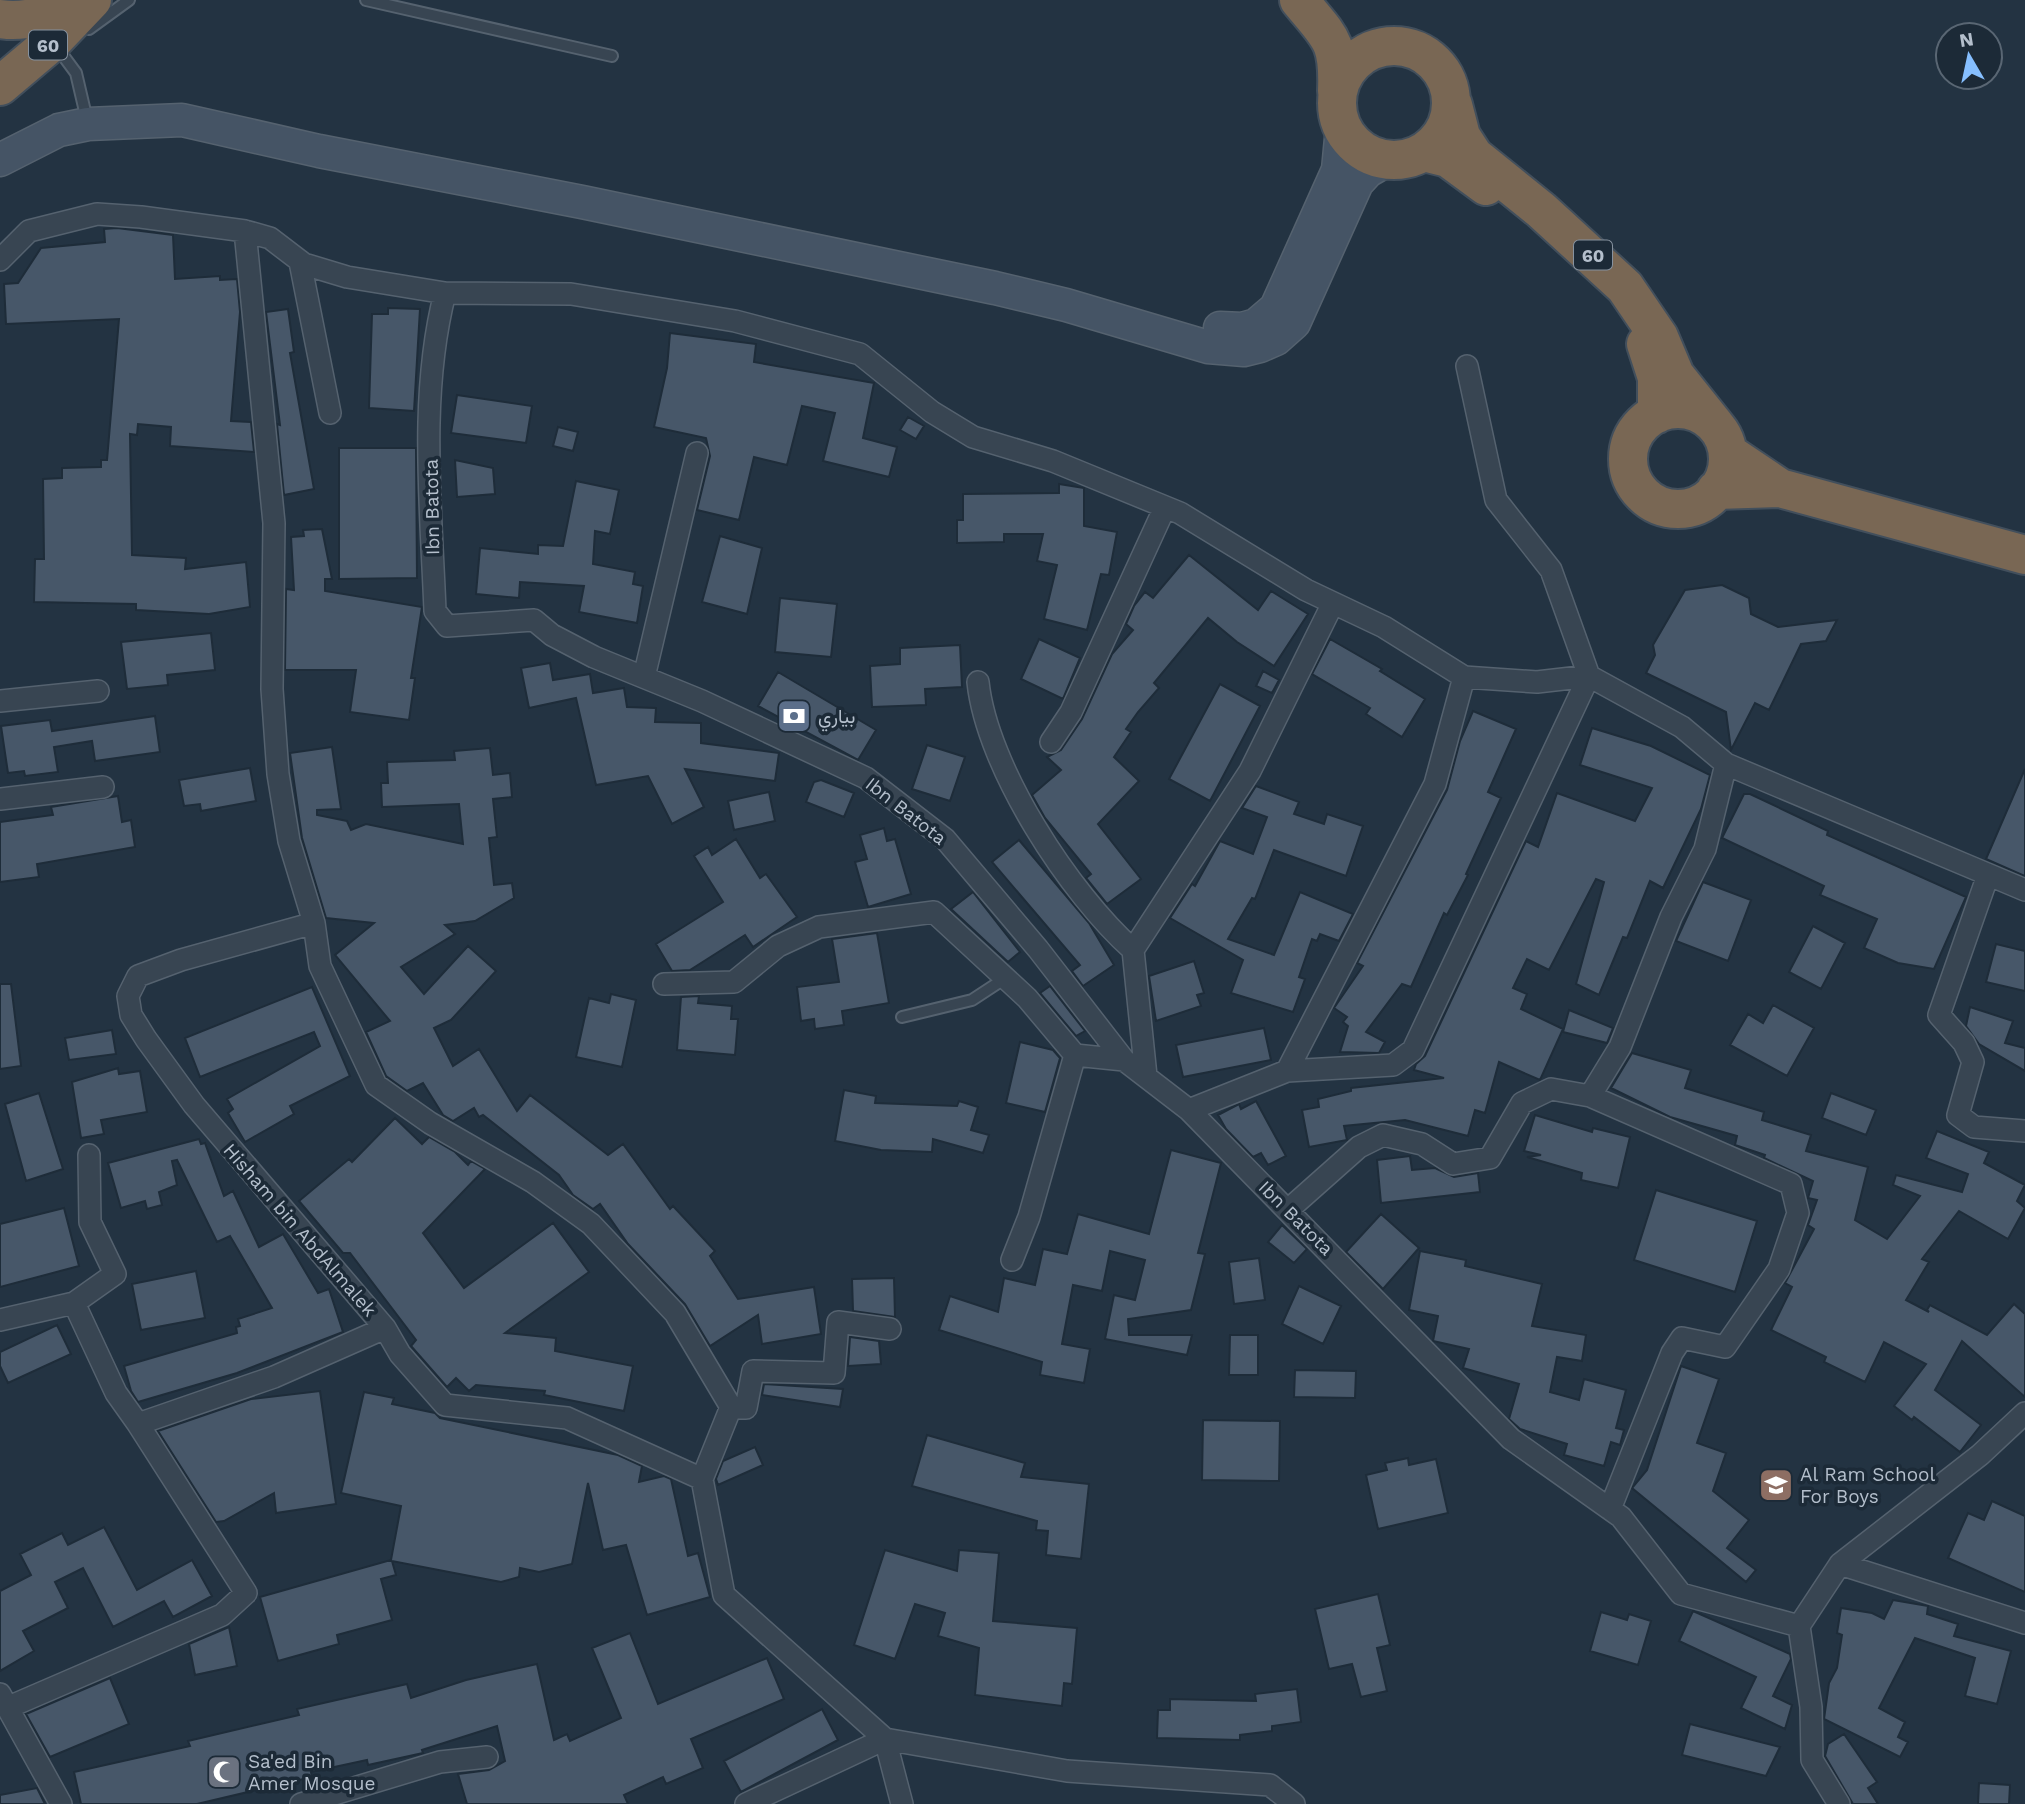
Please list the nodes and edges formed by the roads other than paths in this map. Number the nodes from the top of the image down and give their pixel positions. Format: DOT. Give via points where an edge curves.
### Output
graph roads {
  1 [pos="71,0"];
  2 [pos="92,0"];
  3 [pos="129,0"];
  4 [pos="366,0"];
  5 [pos="1299,0"];
  6 [pos="1314,0"];
  7 [pos="3,18"];
  8 [pos="66,40"];
  9 [pos="1376,50"];
  10 [pos="612,56"];
  11 [pos="0,86"];
  12 [pos="1337,91"];
  13 [pos="1453,105"];
  14 [pos="88,124"];
  15 [pos="1342,128"];
  16 [pos="1424,152"];
  17 [pos="0,160"];
  18 [pos="1387,160"];
  19 [pos="245,231"];
  20 [pos="0,260"];
  21 [pos="300,262"];
  22 [pos="1304,274"];
  23 [pos="444,293"];
  24 [pos="1467,366"];
  25 [pos="330,413"];
  26 [pos="1657,414"];
  27 [pos="1721,439"];
  28 [pos="697,453"];
  29 [pos="1780,488"];
  30 [pos="1716,490"];
  31 [pos="1165,507"];
  32 [pos="2025,555"];
  33 [pos="1333,603"];
  34 [pos="644,677"];
  35 [pos="1464,677"];
  36 [pos="1589,677"];
  37 [pos="978,682"];
  38 [pos="98,691"];
  39 [pos="0,701"];
  40 [pos="1051,742"];
  41 [pos="1726,764"];
  42 [pos="103,787"];
  43 [pos="0,799"];
  44 [pos="1988,875"];
  45 [pos="2025,890"];
  46 [pos="314,923"];
  47 [pos="1133,950"];
  48 [pos="1004,979"];
  49 [pos="664,984"];
  50 [pos="902,1017"];
  51 [pos="1075,1055"];
  52 [pos="1124,1060"];
  53 [pos="1287,1071"];
  54 [pos="1146,1076"];
  55 [pos="1590,1096"];
  56 [pos="1189,1110"];
  57 [pos="2025,1131"];
  58 [pos="89,1155"];
  59 [pos="1288,1210"];
  60 [pos="1013,1260"];
  61 [pos="74,1303"];
  62 [pos="0,1320"];
  63 [pos="384,1328"];
  64 [pos="890,1329"];
  65 [pos="731,1407"];
  66 [pos="2025,1413"];
  67 [pos="138,1424"];
  68 [pos="702,1479"];
  69 [pos="1610,1509"];
  70 [pos="1840,1564"];
  71 [pos="2025,1622"];
  72 [pos="1799,1626"];
  73 [pos="4,1701"];
  74 [pos="885,1739"];
  75 [pos="487,1757"];
  76 [pos="61,1804"];
  77 [pos="301,1804"];
  78 [pos="746,1804"];
  79 [pos="902,1804"];
  80 [pos="1294,1804"];
  81 [pos="1839,1804"];
  1 -- 7 [label="highway, 60" via="45,15"];
  2 -- 8 [label="highway, 60"];
  3 -- 8 [label="lane"];
  4 -- 10 [label="lane"];
  5 -- 12 [label="highway" via="1331,40 1338,57"];
  6 -- 9 [label="highway" via="1328,16"];
  8 -- 11 [label="highway, 60"];
  8 -- 14 [label="lane"];
  9 -- 12 [label="highway" via="1358,58"];
  9 -- 13 [label="highway, 60" via="1392,45 1428,56 1442,69"];
  12 -- 15 [label="highway"];
  13 -- 16 [label="highway" via="1439,140"];
  13 -- 27 [label="highway, 60" via="1461,136 1474,156 1625,287 1659,337 1675,375"];
  14 -- 17 [label="street" via="59,130"];
  14 -- 22 [label="street" via="193,123 1066,305 1227,350 1276,339"];
  15 -- 18 [label="highway" via="1361,149"];
  15 -- 22 [label="street" via="1338,170"];
  16 -- 18 [label="highway"];
  16 -- 26 [label="highway, 60" via="1448,158 1473,175 1598,276 1624,306 1653,356"];
  18 -- 22 [label="street" via="1357,183"];
  19 -- 20 [label="street" via="97,214 29,231"];
  19 -- 21 [label="street" via="270,238"];
  19 -- 46 [label="street" via="274,523 272,689 278,774 289,841"];
  21 -- 23 [label="street" via="346,277"];
  21 -- 25 [label="street"];
  23 -- 31 [label="street" via="571,294 735,321 860,354 932,412 973,436 1053,461"];
  23 -- 34 [label="street, Ibn Batota" via="430,410 435,611 447,626 534,620 593,657"];
  24 -- 36 [label="street" via="1496,500 1551,570"];
  26 -- 27 [label="highway, 60" via="1688,410"];
  26 -- 30 [label="highway" via="1644,422 1628,449 1628,465 1640,493 1668,508 1683,509 1699,505"];
  27 -- 29 [label="highway, 60"];
  27 -- 30 [label="highway" via="1727,469"];
  28 -- 34 [label="street"];
  29 -- 30 [label="highway, 60"];
  29 -- 32 [label="highway, 60"];
  31 -- 33 [label="street"];
  31 -- 40 [label="street" via="1072,712"];
  33 -- 35 [label="street" via="1384,627"];
  33 -- 47 [label="street" via="1250,771"];
  34 -- 52 [label="street, Ibn Batota" via="866,778 945,839"];
  35 -- 36 [label="street" via="1537,682"];
  35 -- 53 [label="street" via="1435,784"];
  36 -- 41 [label="street" via="1682,727"];
  36 -- 53 [label="street" via="1413,1051 1394,1065"];
  37 -- 47 [label="street" via="981,708 1013,787 1096,914"];
  38 -- 39 [label="street"];
  41 -- 44 [label="street"];
  41 -- 55 [label="street" via="1705,849 1671,917 1620,1047"];
  42 -- 43 [label="street"];
  44 -- 45 [label="street"];
  44 -- 57 [label="street" via="1939,1015 1964,1043 1973,1062 1958,1115 1974,1127"];
  46 -- 63 [label="street, Hisham bin AbdAlmalek" via="138,976 128,996 131,1014 194,1105"];
  46 -- 65 [label="street" via="320,966 376,1085 430,1123 533,1182 591,1224 676,1313"];
  47 -- 54 [label="street"];
  48 -- 49 [label="street" via="934,912 819,927 778,946 734,982"];
  48 -- 50 [label="lane" via="972,1000"];
  48 -- 51 [label="street" via="1027,998"];
  51 -- 52 [label="street"];
  51 -- 60 [label="street"];
  52 -- 54 [label="street, Ibn Batota"];
  53 -- 56 [label="street"];
  54 -- 56 [label="street, Ibn Batota"];
  55 -- 59 [label="street" via="1551,1089 1522,1103 1490,1158 1453,1164 1422,1144 1383,1135 1359,1147"];
  55 -- 69 [label="street" via="1791,1184 1798,1213 1779,1269 1725,1347 1682,1338 1672,1353"];
  56 -- 59 [label="street, Ibn Batota"];
  58 -- 61 [label="street" via="90,1222 115,1274"];
  59 -- 69 [label="street, Ibn Batota" via="1511,1439"];
  61 -- 62 [label="street"];
  61 -- 67 [label="street" via="116,1393"];
  63 -- 67 [label="street" via="274,1377"];
  63 -- 68 [label="street, Hisham bin AbdAlmalek" via="400,1354 445,1405 567,1418"];
  64 -- 65 [label="street" via="838,1322 834,1373 753,1371 746,1408"];
  65 -- 68 [label="street"];
  66 -- 70 [label="street" via="1980,1455"];
  67 -- 73 [label="street" via="246,1593 222,1615"];
  68 -- 74 [label="street" via="724,1595"];
  69 -- 72 [label="street, Ibn Batota" via="1622,1517 1681,1594"];
  70 -- 71 [label="street"];
  70 -- 72 [label="street"];
  72 -- 81 [label="street" via="1811,1707 1812,1760"];
  73 -- 76 [label="street"];
  74 -- 78 [label="street"];
  74 -- 79 [label="street"];
  74 -- 80 [label="street" via="1067,1771 1270,1785"];
  75 -- 77 [label="street" via="440,1762"];
}
